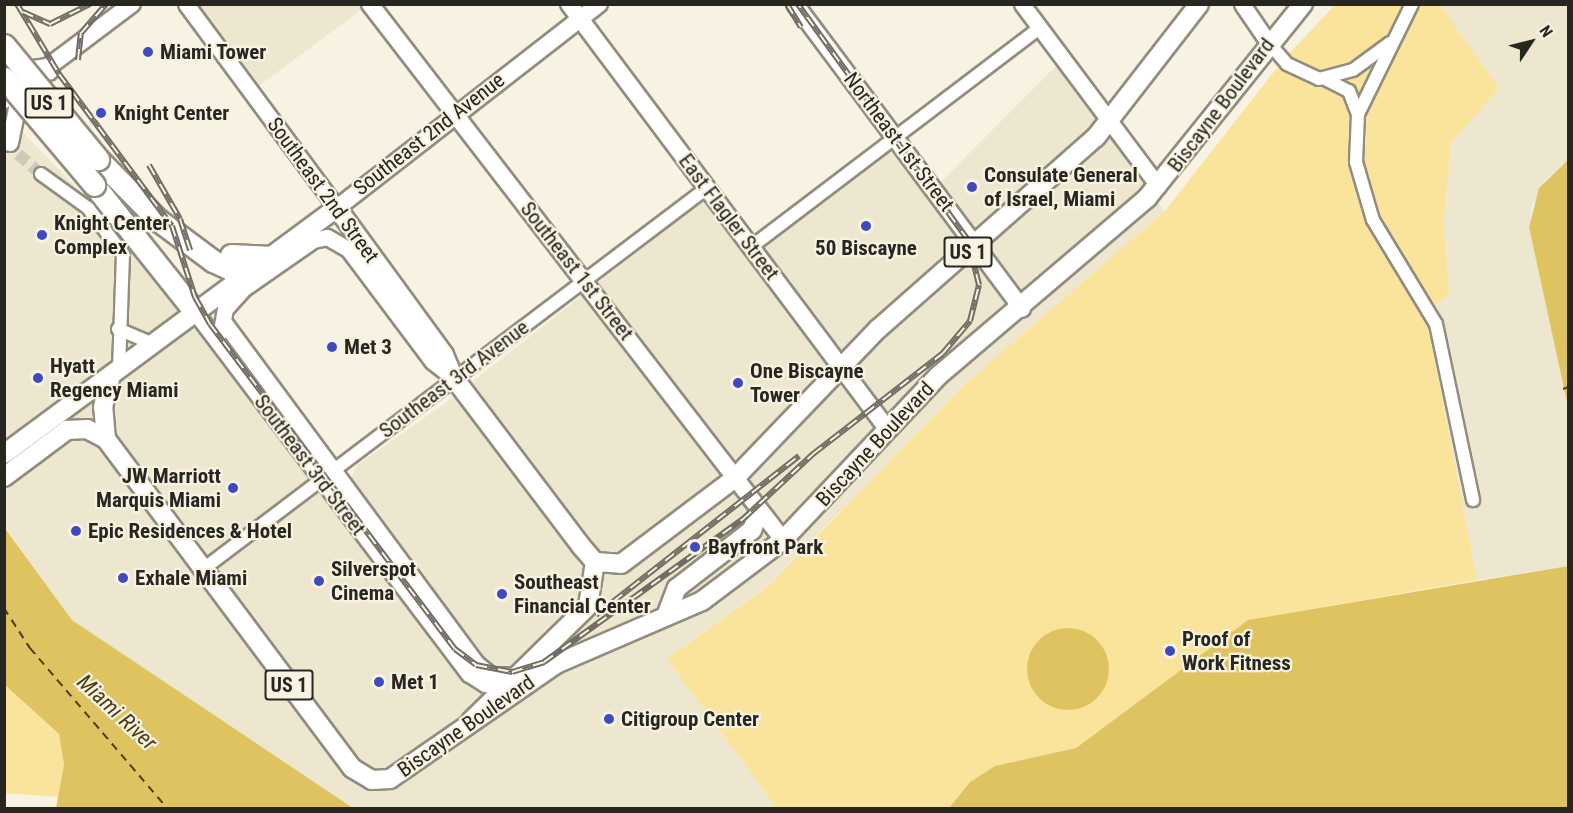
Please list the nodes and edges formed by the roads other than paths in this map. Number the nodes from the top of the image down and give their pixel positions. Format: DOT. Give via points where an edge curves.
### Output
graph roads {
  1 [pos="132,4"];
  2 [pos="186,4"];
  3 [pos="370,4"];
  4 [pos="569,4"];
  5 [pos="599,4"];
  6 [pos="795,4"];
  7 [pos="1022,4"];
  8 [pos="1199,4"];
  9 [pos="1242,4"];
  10 [pos="1302,4"];
  11 [pos="1412,4"];
  12 [pos="580,19"];
  13 [pos="1040,28"];
  14 [pos="1393,40"];
  15 [pos="1268,42"];
  16 [pos="4,45"];
  17 [pos="48,69"];
  18 [pos="1324,78"];
  19 [pos="10,80"];
  20 [pos="4,100"];
  21 [pos="452,114"];
  22 [pos="1358,114"];
  23 [pos="1110,122"];
  24 [pos="895,136"];
  25 [pos="11,145"];
  26 [pos="41,174"];
  27 [pos="1158,186"];
  28 [pos="707,188"];
  29 [pos="337,208"];
  30 [pos="327,237"];
  31 [pos="976,245"];
  32 [pos="198,247"];
  33 [pos="751,247"];
  34 [pos="272,257"];
  35 [pos="249,279"];
  36 [pos="584,282"];
  37 [pos="1022,309"];
  38 [pos="195,312"];
  39 [pos="223,321"];
  40 [pos="118,329"];
  41 [pos="154,344"];
  42 [pos="218,344"];
  43 [pos="841,366"];
  44 [pos="115,372"];
  45 [pos="454,378"];
  46 [pos="888,430"];
  47 [pos="106,439"];
  48 [pos="28,447"];
  49 [pos="4,454"];
  50 [pos="333,470"];
  51 [pos="4,477"];
  52 [pos="734,479"];
  53 [pos="320,480"];
  54 [pos="1473,500"];
  55 [pos="759,512"];
  56 [pos="783,540"];
  57 [pos="595,562"];
  58 [pos="202,570"];
  59 [pos="666,616"];
  60 [pos="538,675"];
  61 [pos="510,680"];
  62 [pos="470,723"];
  1 -- 17 [label="main road"];
  2 -- 29 [label="street, Southeast 2nd Street"];
  3 -- 21 [label="main road, Southeast 1st Street"];
  4 -- 12 [label="main road, East Flagler Street"];
  5 -- 12 [label="main road, Southeast 2nd Avenue"];
  6 -- 24 [label="main road, Northeast 1st Street"];
  7 -- 13 [label="street"];
  8 -- 23 [label="main road, US 1"];
  9 -- 15 [label="street"];
  10 -- 15 [label="main road, Biscayne Boulevard / US 1"];
  11 -- 14 [label="street"];
  12 -- 21 [label="main road, Southeast 2nd Avenue"];
  12 -- 28 [label="main road, East Flagler Street"];
  13 -- 23 [label="street"];
  13 -- 24 [label="street"];
  14 -- 18 [label="street" via="1353,70"];
  14 -- 22 [label="street"];
  15 -- 18 [label="street" via="1293,68"];
  15 -- 27 [label="main road, Biscayne Boulevard / US 1"];
  16 -- 32 [label="highway, US 1, bridge" via="98,159 158,220"];
  17 -- 19 [label="highway"];
  18 -- 22 [label="street" via="1349,91"];
  19 -- 20 [label="main road"];
  19 -- 25 [label="main road"];
  19 -- 38 [label="highway, US 1, bridge"];
  21 -- 29 [label="main road, Southeast 2nd Avenue"];
  21 -- 36 [label="main road, Southeast 1st Street"];
  22 -- 54 [label="street" via="1356,162 1365,201 1436,324"];
  23 -- 27 [label="street"];
  23 -- 31 [label="main road, US 1"];
  24 -- 31 [label="main road, Northeast 1st Street"];
  24 -- 33 [label="street"];
  26 -- 40 [label="street" via="83,203 118,243 125,272"];
  27 -- 37 [label="main road, Biscayne Boulevard / US 1"];
  28 -- 33 [label="main road, East Flagler Street"];
  28 -- 36 [label="street, Southeast 3rd Avenue"];
  29 -- 34 [label="main road, Southeast 2nd Avenue"];
  29 -- 45 [label="main road, Southeast 2nd Street" via="444,355"];
  30 -- 35 [label="street, Southeast 2nd Avenue" via="313,240"];
  30 -- 45 [label="street, Southeast 2nd Street" via="348,249 432,361"];
  31 -- 37 [label="main road, Northeast 1st Street"];
  31 -- 43 [label="main road, US 1"];
  32 -- 34 [label="highway, US 1" via="235,257"];
  32 -- 35 [label="highway, US 1"];
  33 -- 43 [label="main road, East Flagler Street"];
  34 -- 35 [label="main road, Southeast 2nd Avenue"];
  35 -- 38 [label="main road, Southeast 2nd Avenue"];
  35 -- 39 [label="street, Southeast 2nd Avenue" via="225,309"];
  36 -- 45 [label="street, Southeast 3rd Avenue"];
  36 -- 52 [label="main road, Southeast 1st Street"];
  37 -- 46 [label="main road, Biscayne Boulevard / US 1" via="944,371"];
  38 -- 41 [label="main road, Southeast 2nd Avenue"];
  38 -- 42 [label="street, Southeast 3rd Street"];
  39 -- 42 [label="street, Southeast 2nd Avenue"];
  39 -- 50 [label="street, Southeast 3rd Street"];
  40 -- 41 [label="street"];
  40 -- 44 [label="street"];
  41 -- 44 [label="main road, Southeast 2nd Avenue"];
  42 -- 53 [label="street, Southeast 3rd Street"];
  43 -- 46 [label="main road, East Flagler Street"];
  43 -- 52 [label="main road, US 1"];
  44 -- 47 [label="main road" via="103,406"];
  44 -- 48 [label="main road, Southeast 2nd Avenue"];
  45 -- 50 [label="street, Southeast 3rd Avenue"];
  45 -- 57 [label="main road, Southeast 2nd Street"];
  46 -- 56 [label="main road, Biscayne Boulevard / US 1"];
  47 -- 48 [label="main road" via="87,429 71,429"];
  47 -- 58 [label="main road, US 1"];
  48 -- 49 [label="main road"];
  48 -- 51 [label="main road"];
  50 -- 53 [label="street, Southeast 3rd Avenue"];
  50 -- 61 [label="street, Southeast 3rd Street" via="476,663 495,676"];
  52 -- 55 [label="main road, Southeast 1st Street"];
  52 -- 57 [label="main road, US 1" via="628,561 610,566"];
  53 -- 58 [label="street, Southeast 3rd Avenue"];
  53 -- 61 [label="street, Southeast 3rd Street" via="469,674 485,684"];
  55 -- 56 [label="main road, Southeast 1st Street"];
  55 -- 59 [label="main road" via="752,530 677,588"];
  56 -- 59 [label="main road, Biscayne Boulevard / US 1" via="718,591"];
  57 -- 61 [label="main road" via="588,606"];
  58 -- 62 [label="main road, Biscayne Boulevard / US 1" via="352,768 372,780 409,770"];
  59 -- 60 [label="main road, Biscayne Boulevard / US 1" via="580,651"];
  60 -- 61 [label="main road"];
  60 -- 62 [label="main road, Biscayne Boulevard / US 1"];
  61 -- 62 [label="main road" via="475,711"];
}
